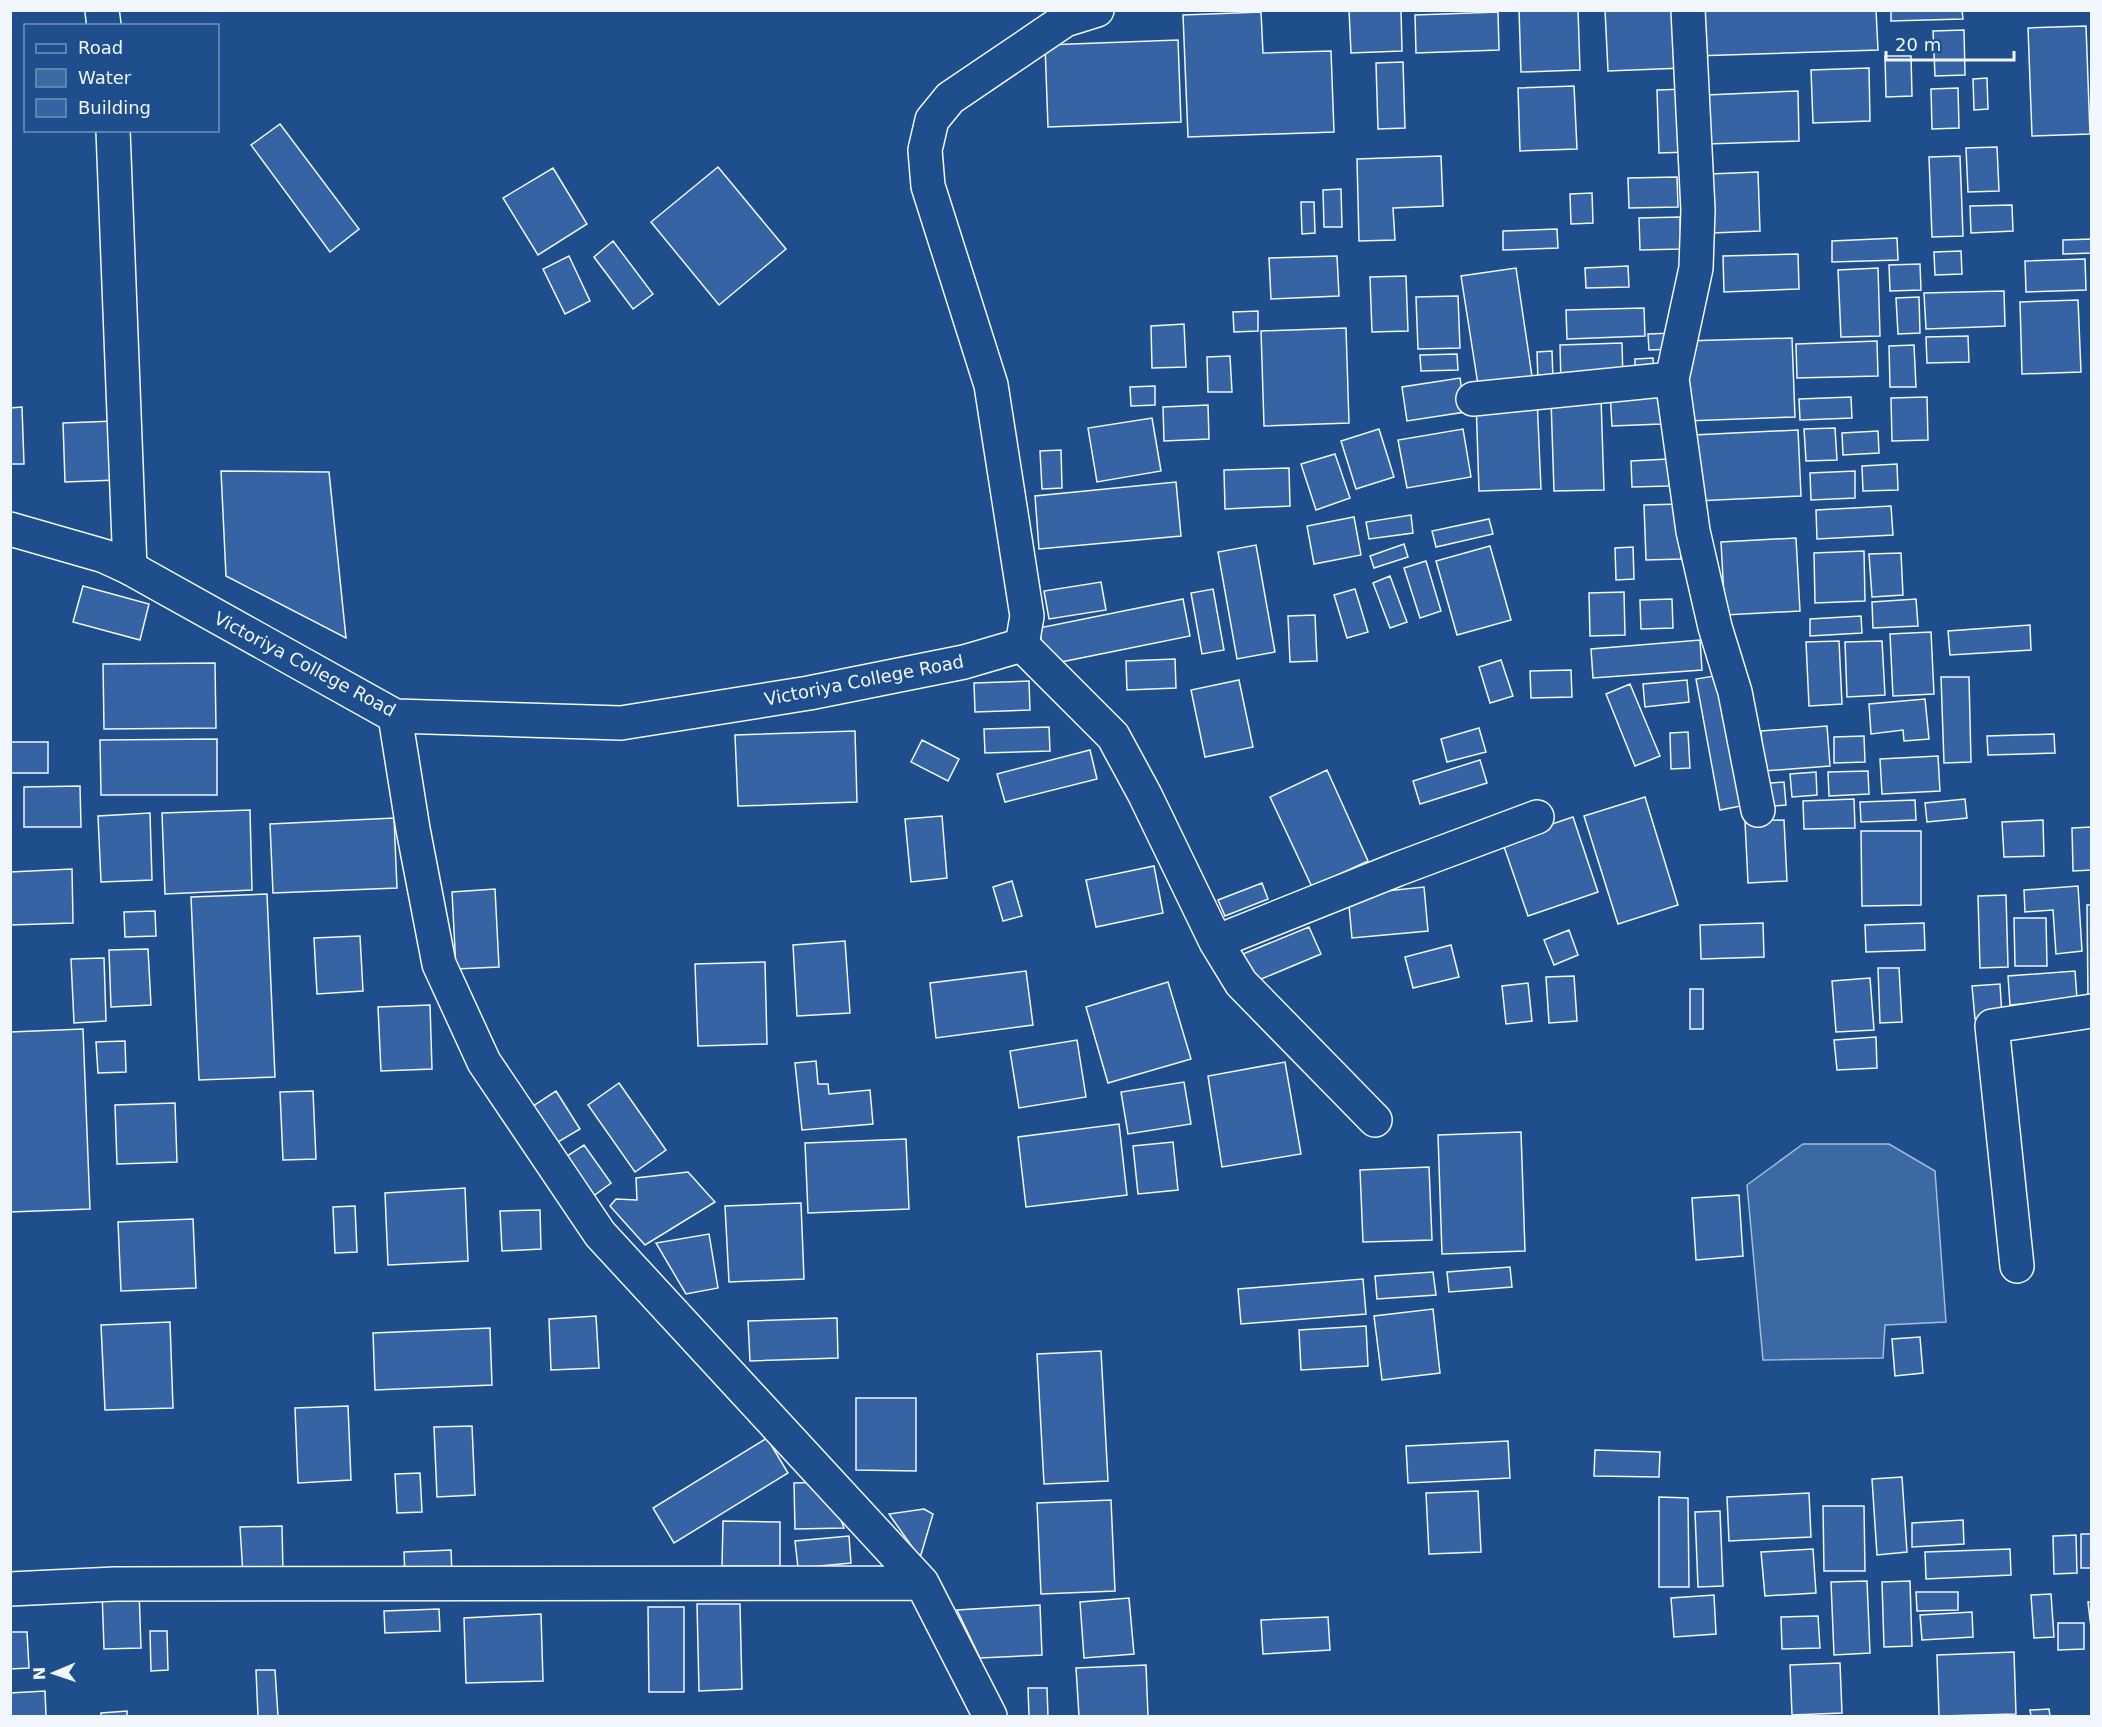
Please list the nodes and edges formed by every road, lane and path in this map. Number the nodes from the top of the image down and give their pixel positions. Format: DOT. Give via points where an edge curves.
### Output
graph roads {
  1 [pos="1097,10"];
  2 [pos="1689,10"];
  3 [pos="113,132"];
  4 [pos="1672,379"];
  5 [pos="1473,399"];
  6 [pos="10,529"];
  7 [pos="130,568"];
  8 [pos="1022,645"];
  9 [pos="395,716"];
  10 [pos="1758,810"];
  11 [pos="1537,817"];
  12 [pos="1216,942"];
  13 [pos="2091,1011"];
  14 [pos="1375,1120"];
  15 [pos="2017,1266"];
  16 [pos="922,1583"];
  17 [pos="10,1589"];
  18 [pos="990,1716"];
  1 -- 8 [label="street" via="1065,20 950,98 932,120 926,150 928,186 992,385 1027,616"];
  2 -- 4 [label="street" via="1698,210 1696,268"];
  3 -- 7 [label="street"];
  4 -- 5 [label="street"];
  4 -- 10 [label="street" via="1693,531 1735,692"];
  6 -- 7 [label="street, Victoriya College Road" via="104,556"];
  7 -- 9 [label="street, Victoriya College Road"];
  8 -- 9 [label="street, Victoriya College Road" via="964,662 809,693 621,723"];
  8 -- 12 [label="street" via="1113,736"];
  9 -- 16 [label="street" via="440,964 484,1062 600,1234"];
  11 -- 12 [label="street"];
  12 -- 14 [label="street" via="1241,983"];
  13 -- 15 [label="street" via="1992,1026"];
  16 -- 17 [label="street" via="115,1584"];
  16 -- 18 [label="street"];
}
